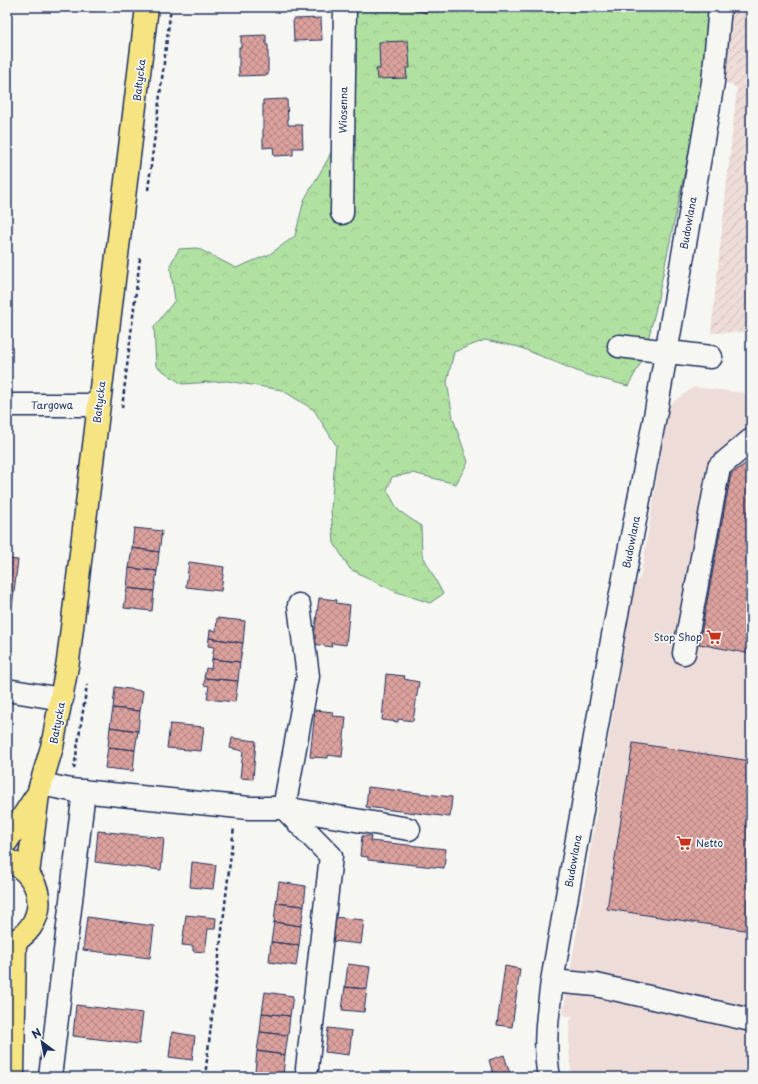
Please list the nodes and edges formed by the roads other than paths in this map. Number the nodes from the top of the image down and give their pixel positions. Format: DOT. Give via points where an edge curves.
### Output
graph roads {
  1 [pos="148,7"];
  2 [pos="345,7"];
  3 [pos="720,7"];
  4 [pos="342,213"];
  5 [pos="619,346"];
  6 [pos="666,350"];
  7 [pos="711,357"];
  8 [pos="7,405"];
  9 [pos="98,405"];
  10 [pos="751,440"];
  11 [pos="299,605"];
  12 [pos="684,653"];
  13 [pos="7,690"];
  14 [pos="62,699"];
  15 [pos="40,789"];
  16 [pos="84,791"];
  17 [pos="284,808"];
  18 [pos="409,829"];
  19 [pos="7,841"];
  20 [pos="7,860"];
  21 [pos="28,874"];
  22 [pos="11,943"];
  23 [pos="552,981"];
  24 [pos="7,1018"];
  25 [pos="751,1020"];
  26 [pos="14,1044"];
  27 [pos="307,1068"];
  28 [pos="13,1077"];
  29 [pos="50,1077"];
  30 [pos="549,1077"];
  1 -- 9 [label="main road, Bałtycka"];
  2 -- 4 [label="street, Wiosenna"];
  3 -- 6 [label="street, Budowlana" via="713,82"];
  5 -- 6 [label="street"];
  6 -- 7 [label="street"];
  6 -- 23 [label="street, Budowlana"];
  8 -- 9 [label="street, Targowa"];
  9 -- 14 [label="main road, Bałtycka"];
  10 -- 12 [label="street" via="719,467"];
  11 -- 17 [label="street" via="308,676"];
  13 -- 14 [label="street"];
  14 -- 15 [label="main road, Bałtycka"];
  15 -- 16 [label="street"];
  15 -- 19 [label="main road, Bałtycka"];
  15 -- 21 [label="main road, Bałtycka"];
  16 -- 17 [label="street" via="250,808"];
  16 -- 29 [label="street"];
  17 -- 18 [label="street"];
  17 -- 27 [label="street" via="331,856"];
  20 -- 21 [label="main road" via="19,865"];
  21 -- 22 [label="main road" via="37,891 38,911 34,923 26,934"];
  22 -- 26 [label="main road"];
  23 -- 25 [label="street" via="596,985"];
  23 -- 30 [label="street, Budowlana" via="546,1032 546,1063"];
  24 -- 26 [label="main road"];
  26 -- 28 [label="main road"];
}
